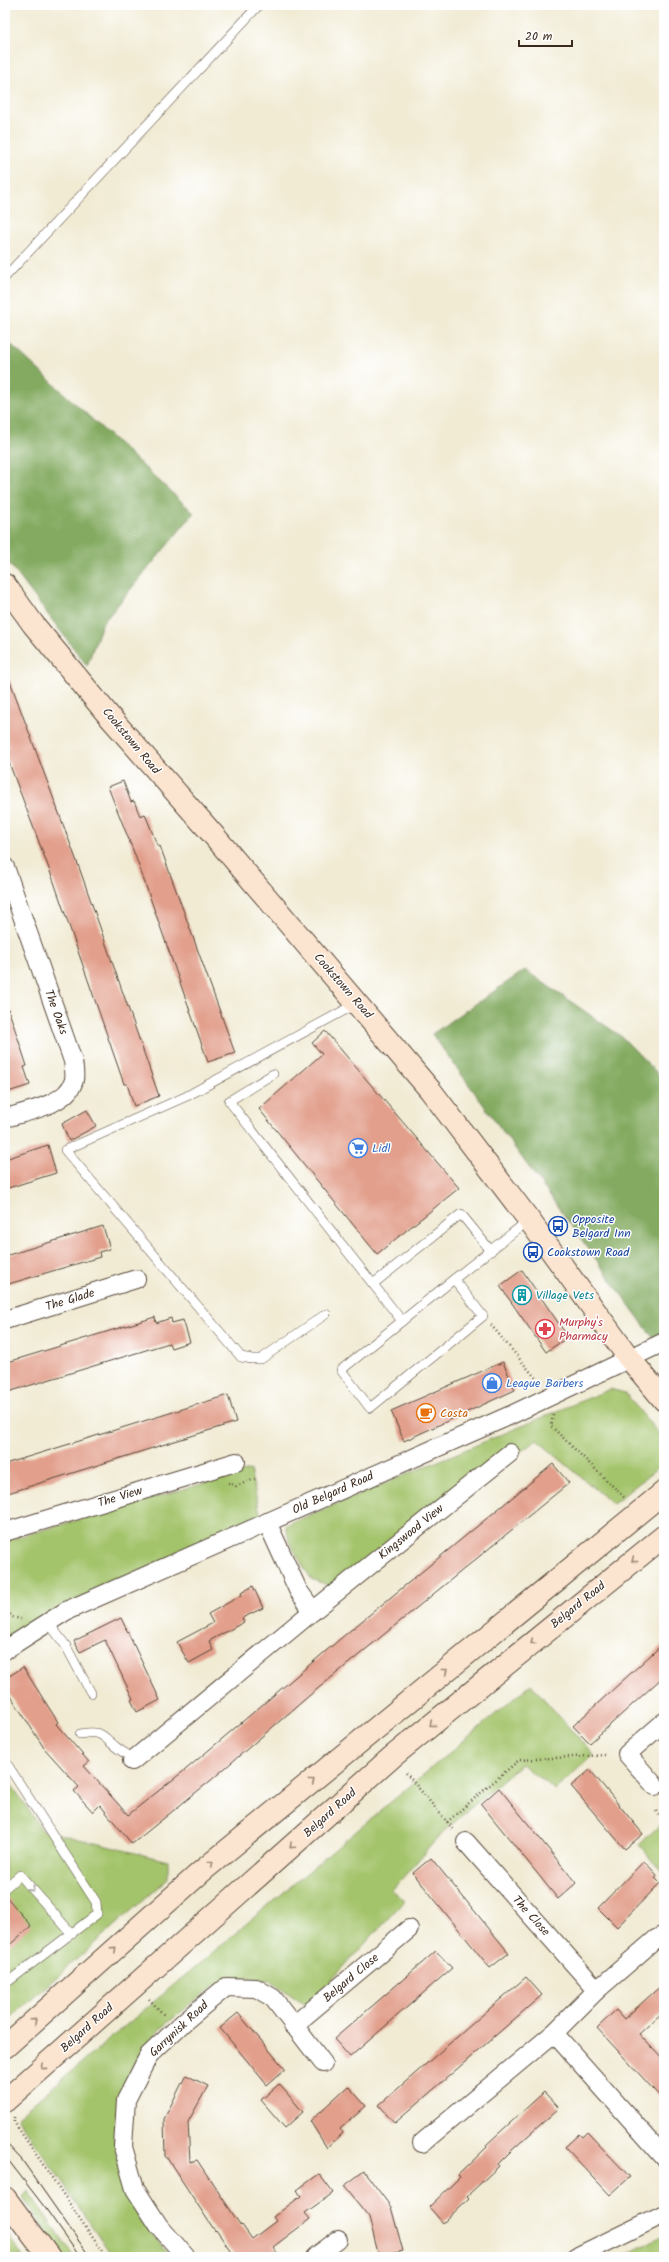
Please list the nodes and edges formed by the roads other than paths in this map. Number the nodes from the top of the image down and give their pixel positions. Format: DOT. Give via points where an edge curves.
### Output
graph roads {
  1 [pos="259,5"];
  2 [pos="5,277"];
  3 [pos="5,585"];
  4 [pos="5,867"];
  5 [pos="356,1004"];
  6 [pos="273,1074"];
  7 [pos="5,1118"];
  8 [pos="529,1220"];
  9 [pos="491,1251"];
  10 [pos="136,1279"];
  11 [pos="454,1279"];
  12 [pos="373,1284"];
  13 [pos="326,1314"];
  14 [pos="5,1320"];
  15 [pos="402,1321"];
  16 [pos="664,1342"];
  17 [pos="629,1358"];
  18 [pos="664,1400"];
  19 [pos="510,1453"];
  20 [pos="236,1462"];
  21 [pos="664,1492"];
  22 [pos="266,1522"];
  23 [pos="5,1532"];
  24 [pos="664,1536"];
  25 [pos="312,1611"];
  26 [pos="48,1622"];
  27 [pos="7,1644"];
  28 [pos="91,1693"];
  29 [pos="664,1722"];
  30 [pos="80,1734"];
  31 [pos="133,1760"];
  32 [pos="5,1761"];
  33 [pos="655,1786"];
  34 [pos="459,1836"];
  35 [pos="5,1888"];
  36 [pos="409,1929"];
  37 [pos="72,1934"];
  38 [pos="664,1935"];
  39 [pos="5,1984"];
  40 [pos="597,1990"];
  41 [pos="293,2026"];
  42 [pos="554,2033"];
  43 [pos="5,2047"];
  44 [pos="323,2063"];
  45 [pos="9,2095"];
  46 [pos="422,2144"];
  47 [pos="664,2157"];
  48 [pos="5,2198"];
  49 [pos="664,2214"];
  50 [pos="338,2240"];
  51 [pos="49,2257"];
  52 [pos="186,2257"];
  53 [pos="315,2257"];
  54 [pos="576,2257"];
  1 -- 2 [label="lane"];
  3 -- 5 [label="main road, Cookstown Road" via="33,624 109,716"];
  4 -- 7 [label="street, The Oaks" via="73,1061 74,1080 66,1093 51,1104"];
  5 -- 8 [label="main road, Cookstown Road" via="431,1091"];
  5 -- 13 [label="lane" via="187,1096 65,1150 241,1357 252,1360 261,1358"];
  6 -- 12 [label="lane" via="229,1101"];
  8 -- 9 [label="lane"];
  8 -- 17 [label="main road, Cookstown Road"];
  9 -- 11 [label="lane"];
  9 -- 12 [label="lane" via="461,1214"];
  10 -- 14 [label="street, The Glade"];
  11 -- 15 [label="lane"];
  11 -- 15 [label="lane" via="483,1316 370,1408 341,1370"];
  12 -- 15 [label="lane"];
  16 -- 17 [label="street, Old Belgard Road"];
  17 -- 18 [label="main road, Cookstown Road"];
  17 -- 22 [label="street, Old Belgard Road" via="511,1415"];
  19 -- 25 [label="street, Kingswood View"];
  20 -- 23 [label="street, The View"];
  43 -- 21 [label="main road, one-way" via="201,1872"];
  22 -- 25 [label="street" via="298,1590"];
  22 -- 26 [label="street, Old Belgard Road" via="66,1610"];
  24 -- 45 [label="main road, Belgard Road, one-way" via="392,1757"];
  25 -- 31 [label="street, Kingswood View"];
  26 -- 27 [label="street, Old Belgard Road"];
  26 -- 28 [label="lane" via="66,1646"];
  29 -- 33 [label="street" via="627,1754"];
  30 -- 31 [label="lane" via="104,1735"];
  32 -- 37 [label="lane" via="96,1902 97,1914"];
  34 -- 40 [label="street, The Close"];
  35 -- 37 [label="lane, one-way" via="20,1875"];
  36 -- 41 [label="street, Belgard Close"];
  37 -- 39 [label="lane"];
  38 -- 40 [label="street"];
  40 -- 42 [label="street"];
  41 -- 44 [label="street, Garrynisk Road"];
  41 -- 52 [label="street, Garrynisk Road" via="273,1998 256,1988 226,1987 149,2055 126,2100 122,2147 135,2189 159,2226"];
  42 -- 46 [label="street"];
  42 -- 47 [label="street"];
  48 -- 51 [label="main road"];
  49 -- 54 [label="street"];
  50 -- 53 [label="street"];
}
